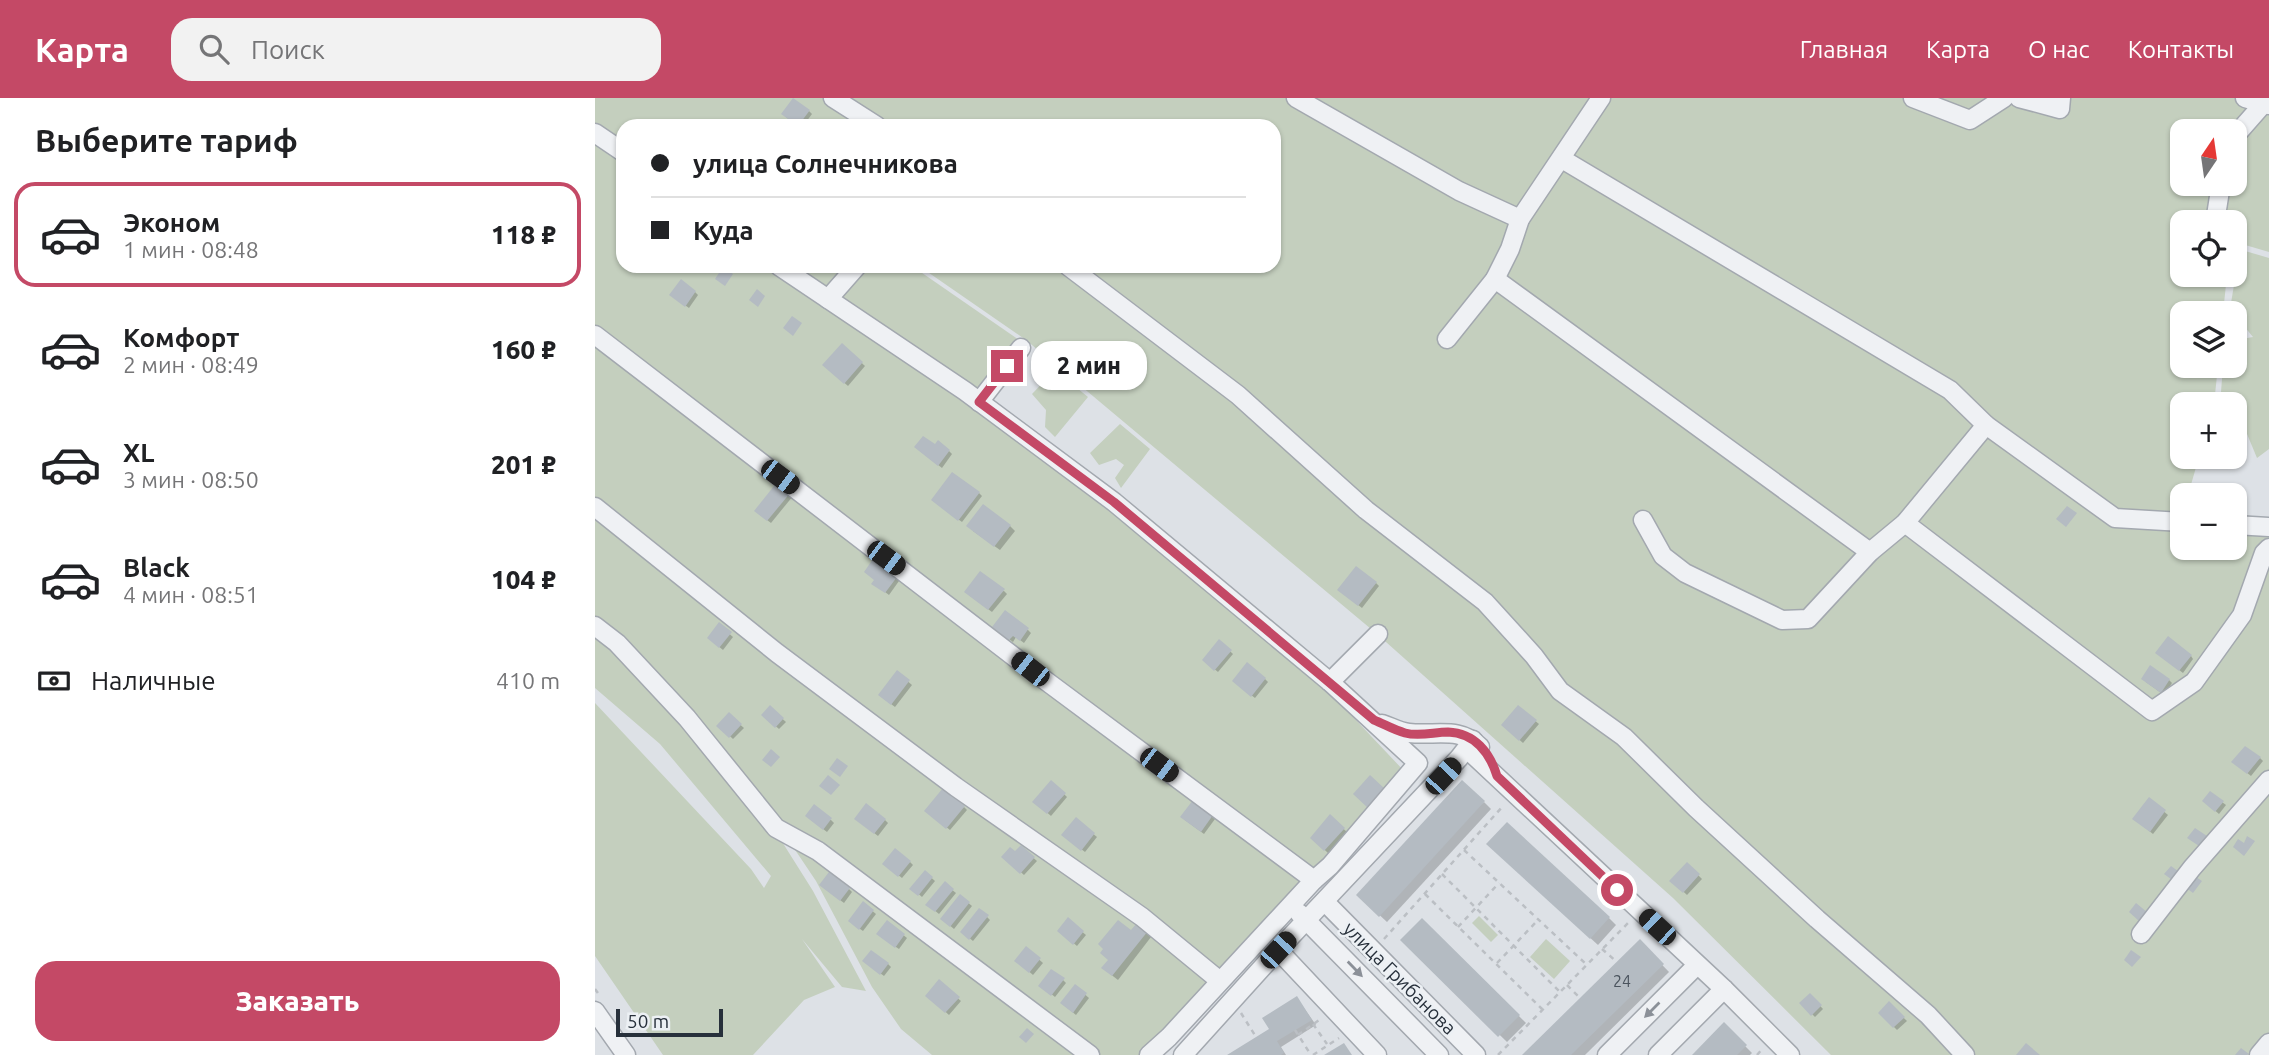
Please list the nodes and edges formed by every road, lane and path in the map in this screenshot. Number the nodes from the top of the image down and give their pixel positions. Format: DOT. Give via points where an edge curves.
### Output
graph roads {
  1 [pos="833,98"];
  2 [pos="1296,98"];
  3 [pos="1913,98"];
  4 [pos="2004,98"];
  5 [pos="2019,98"];
  6 [pos="2061,98"];
  7 [pos="2245,98"];
  8 [pos="1596,100"];
  9 [pos="2267,104"];
  10 [pos="866,119"];
  11 [pos="2247,124"];
  12 [pos="595,133"];
  13 [pos="616,147"];
  14 [pos="1562,159"];
  15 [pos="1520,219"];
  16 [pos="789,273"];
  17 [pos="851,273"];
  18 [pos="1077,273"];
  19 [pos="1495,279"];
  20 [pos="828,299"];
  21 [pos="595,335"];
  22 [pos="1447,339"];
  23 [pos="1021,348"];
  24 [pos="979,402"];
  25 [pos="1986,425"];
  26 [pos="595,507"];
  27 [pos="1643,520"];
  28 [pos="2170,521"];
  29 [pos="1905,523"];
  30 [pos="2247,526"];
  31 [pos="2269,527"];
  32 [pos="2269,548"];
  33 [pos="1870,552"];
  34 [pos="595,626"];
  35 [pos="1378,634"];
  36 [pos="1330,682"];
  37 [pos="1374,720"];
  38 [pos="1470,744"];
  39 [pos="2269,780"];
  40 [pos="1506,803"];
  41 [pos="1464,850"];
  42 [pos="1442,874"];
  43 [pos="1314,880"];
  44 [pos="1499,883"];
  45 [pos="1425,894"];
  46 [pos="1325,902"];
  47 [pos="1290,905"];
  48 [pos="1476,908"];
  49 [pos="1538,919"];
  50 [pos="1307,920"];
  51 [pos="1630,921"];
  52 [pos="1458,927"];
  53 [pos="2141,934"];
  54 [pos="1382,941"];
  55 [pos="1514,946"];
  56 [pos="1602,949"];
  57 [pos="1278,950"];
  58 [pos="1617,962"];
  59 [pos="1496,964"];
  60 [pos="1587,965"];
  61 [pos="1697,965"];
  62 [pos="1220,981"];
  63 [pos="1567,985"];
  64 [pos="1724,989"];
  65 [pos="1560,992"];
  66 [pos="1580,998"];
  67 [pos="1238,1007"];
  68 [pos="1543,1009"];
  69 [pos="595,1011"];
  70 [pos="1323,1017"];
  71 [pos="1313,1024"];
  72 [pos="1295,1030"];
  73 [pos="1298,1035"];
  74 [pos="1341,1036"];
  75 [pos="1256,1037"];
  76 [pos="2269,1043"];
  77 [pos="1328,1045"];
  78 [pos="1763,1048"];
  79 [pos="626,1055"];
  80 [pos="1090,1055"];
  81 [pos="1149,1055"];
  82 [pos="1183,1055"];
  83 [pos="1312,1055"];
  84 [pos="1377,1055"];
  85 [pos="1439,1055"];
  86 [pos="1476,1055"];
  87 [pos="1498,1055"];
  88 [pos="1607,1055"];
  89 [pos="1658,1055"];
  90 [pos="1757,1055"];
  91 [pos="1790,1055"];
  92 [pos="1965,1055"];
  93 [pos="2259,1055"];
  1 -- 10 [label="street"];
  2 -- 15 [label="street" via="1459,191"];
  3 -- 4 [label="street" via="1970,120"];
  5 -- 6 [label="street" via="2060,109"];
  7 -- 9 [label="street"];
  8 -- 14 [label="street"];
  9 -- 11 [label="street"];
  12 -- 13 [label="street"];
  14 -- 15 [label="street"];
  14 -- 25 [label="street" via="1950,390"];
  15 -- 19 [label="street"];
  16 -- 20 [label="street"];
  17 -- 20 [label="street"];
  18 -- 92 [label="street" via="1238,395 1366,510 1485,602 1560,691 1624,737 1817,919 1928,1015"];
  19 -- 22 [label="street"];
  19 -- 33 [label="street"];
  20 -- 24 [label="street"];
  21 -- 43 [label="street"];
  23 -- 24 [label="street"];
  24 -- 36 [label="street" via="1114,502"];
  25 -- 28 [label="street" via="2115,518"];
  25 -- 29 [label="street"];
  26 -- 62 [label="street" via="777,653 955,787 1142,917"];
  27 -- 33 [label="street" via="1663,556 1685,573 1782,620 1808,619"];
  29 -- 32 [label="street" via="2152,711 2194,682 2242,615"];
  29 -- 33 [label="street"];
  30 -- 31 [label="street"];
  34 -- 80 [label="street" via="617,643 687,718 776,828 818,851"];
  35 -- 36 [label="street"];
  36 -- 37 [label="street"];
  37 -- 38 [label="street" via="1405,733 1469,736"];
  37 -- 43 [label="street" via="1418,763"];
  38 -- 46 [label="street"];
  38 -- 61 [label="street" via="1497,776"];
  39 -- 53 [label="street"];
  40 -- 41 [label="path"];
  41 -- 42 [label="path"];
  41 -- 44 [label="path"];
  42 -- 45 [label="path"];
  42 -- 48 [label="path"];
  43 -- 47 [label="street"];
  44 -- 48 [label="path"];
  44 -- 49 [label="path"];
  45 -- 52 [label="path"];
  45 -- 54 [label="path"];
  46 -- 50 [label="street"];
  46 -- 86 [label="street, улица Грибанова"];
  47 -- 50 [label="street, улица Грибанова"];
  47 -- 62 [label="street"];
  48 -- 52 [label="path"];
  48 -- 55 [label="path"];
  49 -- 55 [label="path"];
  49 -- 60 [label="path"];
  50 -- 57 [label="street"];
  50 -- 85 [label="street, улица Грибанова, one-way"];
  51 -- 56 [label="path"];
  52 -- 59 [label="path"];
  55 -- 59 [label="path"];
  55 -- 65 [label="path"];
  56 -- 58 [label="path"];
  56 -- 60 [label="path"];
  57 -- 82 [label="street"];
  57 -- 84 [label="street"];
  59 -- 68 [label="path"];
  60 -- 63 [label="path"];
  61 -- 64 [label="street"];
  61 -- 88 [label="street, one-way"];
  62 -- 81 [label="street"];
  63 -- 65 [label="path"];
  63 -- 66 [label="path"];
  64 -- 89 [label="street"];
  64 -- 91 [label="street"];
  65 -- 68 [label="path"];
  67 -- 75 [label="path"];
  68 -- 87 [label="path"];
  69 -- 79 [label="street"];
  70 -- 71 [label="path"];
  71 -- 73 [label="path"];
  71 -- 77 [label="path"];
  72 -- 73 [label="path"];
  73 -- 83 [label="path"];
  74 -- 77 [label="path"];
  76 -- 93 [label="street"];
  77 -- 83 [label="path"];
  78 -- 90 [label="path"];
}
